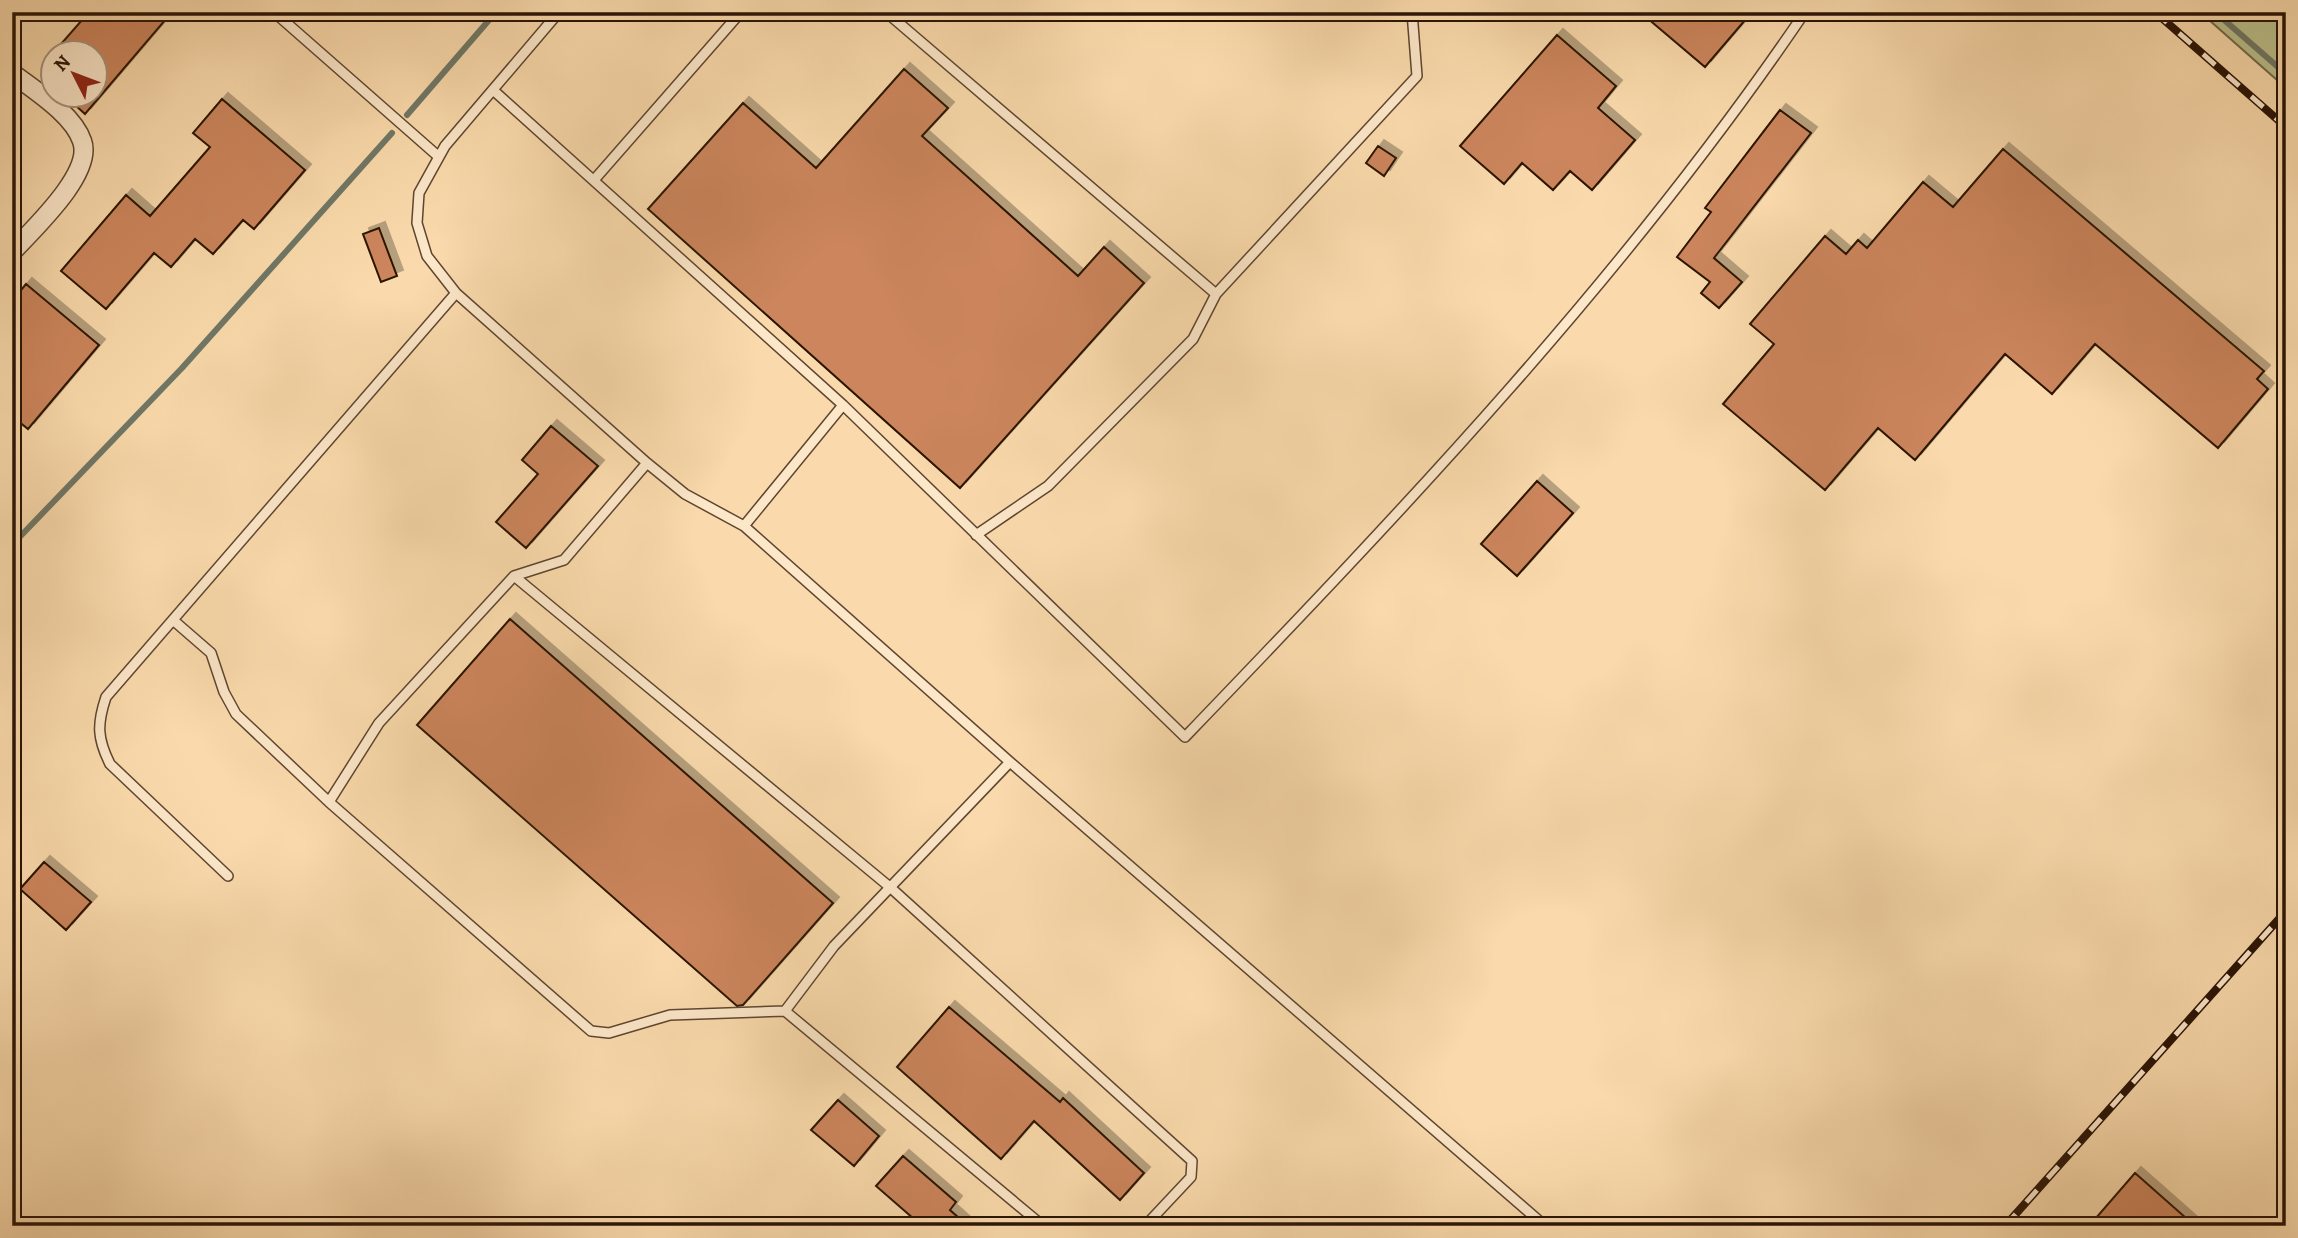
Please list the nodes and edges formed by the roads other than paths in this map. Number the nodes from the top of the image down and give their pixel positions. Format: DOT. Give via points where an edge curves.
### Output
graph roads {
  1 [pos="274,12"];
  2 [pos="559,12"];
  3 [pos="741,12"];
  4 [pos="886,12"];
  5 [pos="1412,12"];
  6 [pos="1805,12"];
  7 [pos="12,73"];
  8 [pos="493,90"];
  9 [pos="439,157"];
  10 [pos="594,180"];
  11 [pos="12,252"];
  12 [pos="456,293"];
  13 [pos="1216,294"];
  14 [pos="844,405"];
  15 [pos="647,463"];
  16 [pos="744,526"];
  17 [pos="976,535"];
  18 [pos="514,576"];
  19 [pos="173,620"];
  20 [pos="1010,762"];
  21 [pos="329,802"];
  22 [pos="228,876"];
  23 [pos="891,888"];
  24 [pos="785,1011"];
  25 [pos="1043,1226"];
  26 [pos="1146,1226"];
  27 [pos="1545,1226"];
  1 -- 9 [label="lane"];
  2 -- 8 [label="lane"];
  3 -- 10 [label="lane"];
  4 -- 13 [label="lane"];
  5 -- 13 [label="lane" via="1417,76"];
  6 -- 17 [label="lane" via="1758,82 1652,219 1511,388 1185,737"];
  7 -- 11 [label="street" via="71,122 83,141 84,161 74,181"];
  8 -- 9 [label="lane"];
  8 -- 10 [label="lane"];
  9 -- 12 [label="lane" via="419,193 417,223 427,256"];
  10 -- 14 [label="lane"];
  12 -- 15 [label="lane"];
  12 -- 19 [label="lane"];
  13 -- 17 [label="lane" via="1193,339 1048,486"];
  14 -- 16 [label="lane"];
  14 -- 17 [label="lane"];
  15 -- 16 [label="lane" via="685,494"];
  15 -- 18 [label="lane" via="564,560"];
  16 -- 20 [label="lane"];
  18 -- 21 [label="lane" via="379,723"];
  18 -- 23 [label="lane"];
  19 -- 21 [label="lane" via="211,653 236,714"];
  19 -- 22 [label="lane" via="106,697 99,718 101,744 110,764"];
  20 -- 23 [label="lane"];
  20 -- 27 [label="lane"];
  21 -- 24 [label="lane" via="590,1031 609,1033 670,1015"];
  23 -- 24 [label="lane" via="834,946"];
  23 -- 26 [label="lane" via="1192,1161 1191,1178"];
  24 -- 25 [label="lane"];
}
